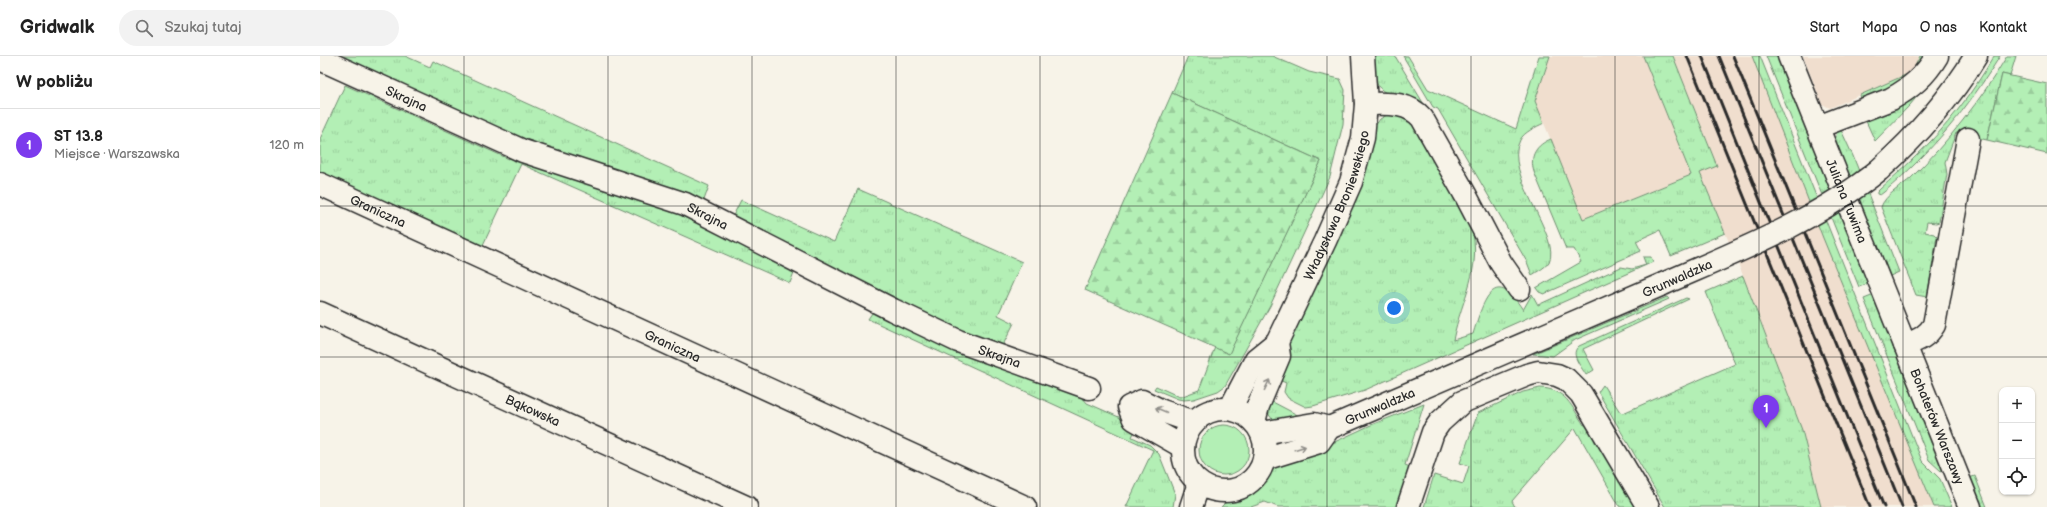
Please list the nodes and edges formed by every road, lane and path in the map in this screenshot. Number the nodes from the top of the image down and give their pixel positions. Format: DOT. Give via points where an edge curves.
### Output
graph roads {
  1 [pos="1789,56"];
  2 [pos="1937,56"];
  3 [pos="1976,56"];
  4 [pos="1364,58"];
  5 [pos="320,59"];
  6 [pos="1366,104"];
  7 [pos="1818,127"];
  8 [pos="1968,139"];
  9 [pos="320,184"];
  10 [pos="1519,290"];
  11 [pos="320,313"];
  12 [pos="1277,342"];
  13 [pos="1905,345"];
  14 [pos="1089,388"];
  15 [pos="1230,409"];
  16 [pos="1194,422"];
  17 [pos="1258,428"];
  18 [pos="1329,428"];
  19 [pos="1183,447"];
  20 [pos="1264,459"];
  21 [pos="1199,483"];
  22 [pos="1218,499"];
  23 [pos="746,507"];
  24 [pos="1025,507"];
  25 [pos="1191,507"];
  26 [pos="1408,507"];
  27 [pos="1648,507"];
  28 [pos="1970,507"];
  1 -- 7 [label="street, Juliana Tuwima"];
  2 -- 7 [label="street" via="1922,78 1902,93"];
  3 -- 18 [label="street, Grunwaldzka, bridge" via="1954,89 1904,147 1879,170 1840,199 1805,220"];
  4 -- 6 [label="street, Władysława Broniewskiego"];
  5 -- 14 [label="street, Skrajna" via="523,151 684,204 958,341"];
  6 -- 10 [label="street" via="1407,107 1422,118"];
  6 -- 12 [label="street, Władysława Broniewskiego" via="1362,144 1351,182"];
  7 -- 13 [label="street, Juliana Tuwima"];
  8 -- 13 [label="street" via="1934,325 1930,333 1923,338"];
  9 -- 24 [label="street, Graniczna"];
  11 -- 23 [label="street, Bąkowska"];
  12 -- 15 [label="street, Władysława Broniewskiego" via="1256,359"];
  17 -- 12 [label="street, Władysława Broniewskiego, one-way" via="1258,406 1279,356"];
  13 -- 28 [label="street, Bohaterów Warszawy"];
  15 -- 16 [label="street" via="1206,412"];
  15 -- 17 [label="street" via="1247,416"];
  16 -- 19 [label="street" via="1188,430"];
  16 -- 19 [label="street, one-way" via="1142,401 1129,407 1134,419"];
  17 -- 18 [label="street, Grunwaldzka" via="1314,424"];
  17 -- 20 [label="street" via="1265,450"];
  20 -- 18 [label="street, Grunwaldzka, one-way" via="1319,442"];
  19 -- 21 [label="street" via="1187,467"];
  20 -- 22 [label="street" via="1252,480"];
  21 -- 22 [label="street"];
  21 -- 25 [label="street"];
  26 -- 27 [label="street" via="1428,444 1440,422 1462,402 1517,378 1538,372 1558,375 1576,388"];
}
